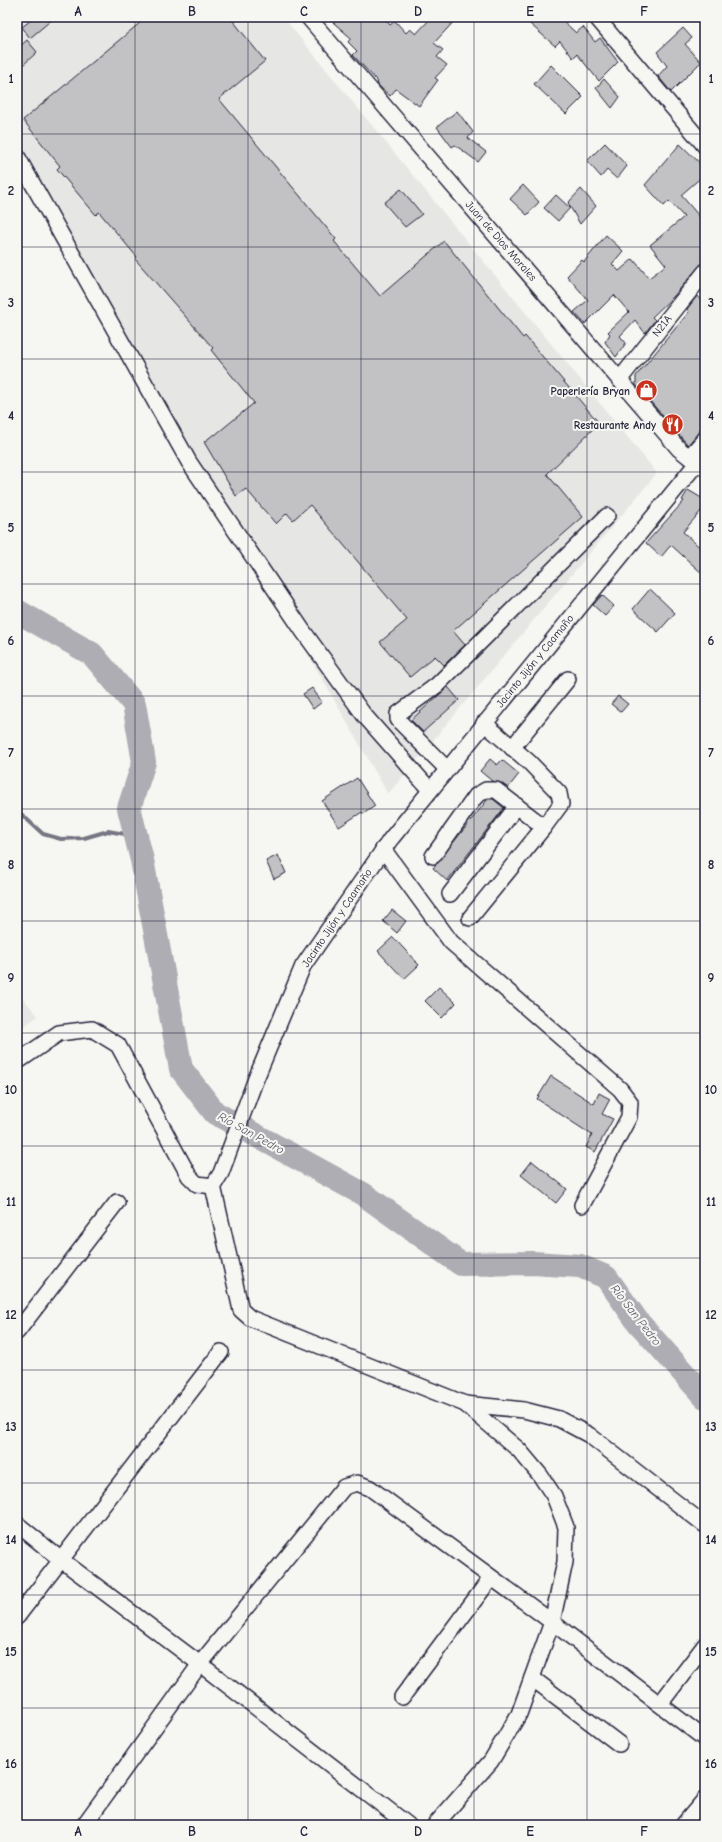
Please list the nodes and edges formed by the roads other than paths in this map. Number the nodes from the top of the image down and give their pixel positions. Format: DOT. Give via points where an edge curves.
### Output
graph roads {
  1 [pos="308,17"];
  2 [pos="596,17"];
  3 [pos="705,146"];
  4 [pos="17,156"];
  5 [pos="705,272"];
  6 [pos="620,379"];
  7 [pos="705,438"];
  8 [pos="699,461"];
  9 [pos="608,516"];
  10 [pos="568,679"];
  11 [pos="484,723"];
  12 [pos="512,748"];
  13 [pos="447,769"];
  14 [pos="430,790"];
  15 [pos="517,806"];
  16 [pos="544,827"];
  17 [pos="383,849"];
  18 [pos="433,856"];
  19 [pos="450,894"];
  20 [pos="470,918"];
  21 [pos="17,1062"];
  22 [pos="213,1186"];
  23 [pos="117,1202"];
  24 [pos="582,1205"];
  25 [pos="17,1332"];
  26 [pos="221,1352"];
  27 [pos="464,1404"];
  28 [pos="17,1524"];
  29 [pos="705,1525"];
  30 [pos="60,1559"];
  31 [pos="491,1578"];
  32 [pos="17,1617"];
  33 [pos="552,1622"];
  34 [pos="705,1644"];
  35 [pos="200,1664"];
  36 [pos="532,1678"];
  37 [pos="402,1697"];
  38 [pos="660,1704"];
  39 [pos="705,1739"];
  40 [pos="619,1744"];
  41 [pos="705,1798"];
  42 [pos="84,1825"];
  43 [pos="408,1825"];
  44 [pos="434,1825"];
  45 [pos="683,1825"];
  1 -- 6 [label="street, Juan de Dios Morales"];
  2 -- 3 [label="street"];
  4 -- 14 [label="street" via="189,462 303,631 364,715"];
  5 -- 6 [label="street, N21A"];
  6 -- 8 [label="street, Juan de Dios Morales" via="679,449"];
  7 -- 8 [label="street, Jacinto Jijón y Caamaño"];
  8 -- 11 [label="street, Jacinto Jijón y Caamaño"];
  9 -- 13 [label="street" via="437,685 398,714 401,723"];
  10 -- 12 [label="street"];
  11 -- 12 [label="street"];
  11 -- 13 [label="street, Jacinto Jijón y Caamaño"];
  12 -- 16 [label="street" via="559,793 561,804"];
  13 -- 14 [label="street, Jacinto Jijón y Caamaño"];
  14 -- 17 [label="street, Jacinto Jijón y Caamaño"];
  15 -- 16 [label="street"];
  15 -- 18 [label="street" via="496,790 486,790 476,796"];
  15 -- 19 [label="street"];
  16 -- 20 [label="street"];
  17 -- 22 [label="street, Jacinto Jijón y Caamaño" via="304,966 255,1081 221,1172"];
  17 -- 24 [label="street" via="451,942 620,1088 630,1102 629,1117"];
  21 -- 22 [label="street" via="59,1033 92,1029 118,1045 189,1176 197,1184"];
  22 -- 27 [label="street" via="242,1310 250,1318"];
  23 -- 25 [label="street"];
  26 -- 30 [label="street"];
  27 -- 29 [label="street" via="524,1410 559,1419 589,1435"];
  27 -- 33 [label="street" via="519,1450 554,1496 566,1527 565,1562"];
  28 -- 30 [label="street"];
  30 -- 32 [label="street"];
  30 -- 35 [label="street"];
  31 -- 33 [label="street"];
  31 -- 35 [label="street" via="370,1488 357,1483 344,1486"];
  31 -- 37 [label="street"];
  33 -- 36 [label="street"];
  33 -- 38 [label="street"];
  34 -- 38 [label="street"];
  35 -- 42 [label="street"];
  35 -- 43 [label="street"];
  36 -- 40 [label="street"];
  36 -- 44 [label="street" via="519,1714 491,1761"];
  38 -- 39 [label="street"];
  41 -- 45 [label="street"];
}
